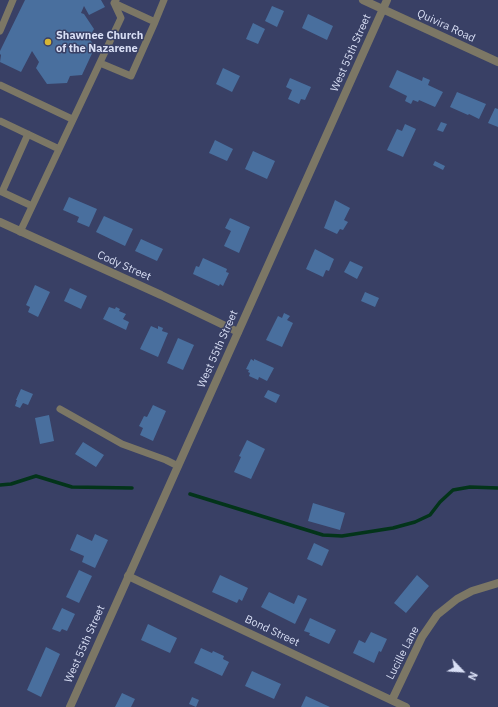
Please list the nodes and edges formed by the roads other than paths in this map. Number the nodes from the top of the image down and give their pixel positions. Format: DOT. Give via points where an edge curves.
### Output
graph roads {
  1 [pos="13,0"];
  2 [pos="164,0"];
  3 [pos="364,0"];
  4 [pos="387,0"];
  5 [pos="115,1"];
  6 [pos="383,9"];
  7 [pos="155,22"];
  8 [pos="0,32"];
  9 [pos="100,62"];
  10 [pos="498,62"];
  11 [pos="0,85"];
  12 [pos="72,119"];
  13 [pos="0,121"];
  14 [pos="28,134"];
  15 [pos="59,149"];
  16 [pos="32,206"];
  17 [pos="0,222"];
  18 [pos="20,232"];
  19 [pos="238,332"];
  20 [pos="60,409"];
  21 [pos="178,466"];
  22 [pos="128,576"];
  23 [pos="498,583"];
  24 [pos="392,700"];
  25 [pos="70,707"];
  26 [pos="406,707"];
  1 -- 8 [label="lane"];
  2 -- 7 [label="lane"];
  3 -- 6 [label="street, Quivira Road"];
  4 -- 6 [label="street, West 55th Street"];
  5 -- 7 [label="lane"];
  5 -- 9 [label="lane" via="121,18"];
  6 -- 10 [label="street, Quivira Road"];
  6 -- 19 [label="street, West 55th Street"];
  7 -- 9 [label="lane" via="131,76"];
  9 -- 12 [label="lane"];
  11 -- 12 [label="lane"];
  12 -- 15 [label="lane"];
  13 -- 14 [label="lane"];
  14 -- 15 [label="lane"];
  14 -- 16 [label="lane" via="2,192"];
  15 -- 16 [label="lane"];
  16 -- 18 [label="lane"];
  17 -- 18 [label="street, Cody Street"];
  18 -- 19 [label="street, Cody Street"];
  19 -- 21 [label="street, West 55th Street"];
  20 -- 21 [label="lane" via="122,444"];
  21 -- 22 [label="street, West 55th Street"];
  22 -- 24 [label="street, Bond Street"];
  22 -- 25 [label="street, West 55th Street"];
  23 -- 24 [label="street, Lucille Lane" via="462,596 437,615 422,637"];
  24 -- 26 [label="street, Bond Street"];
}
